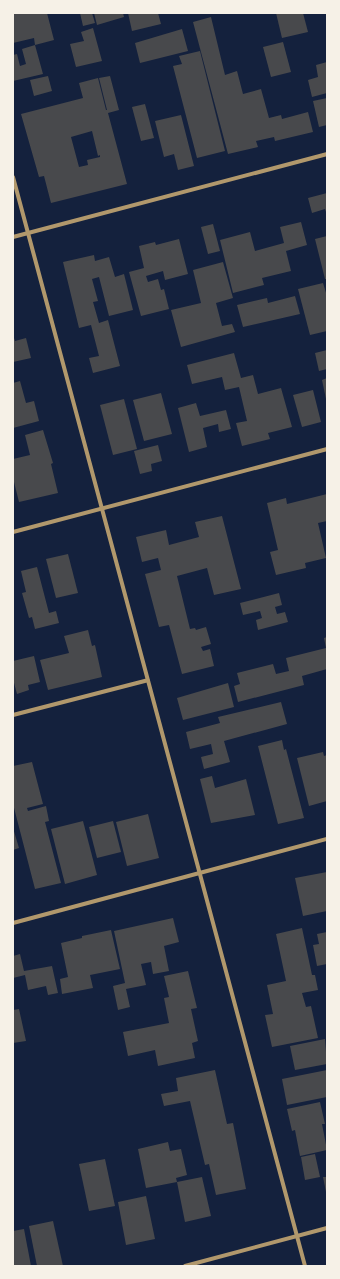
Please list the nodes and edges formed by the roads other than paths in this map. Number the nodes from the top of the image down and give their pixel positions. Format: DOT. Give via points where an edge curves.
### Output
graph roads {
  1 [pos="327,154"];
  2 [pos="13,177"];
  3 [pos="28,233"];
  4 [pos="13,237"];
  5 [pos="327,448"];
  6 [pos="102,509"];
  7 [pos="13,532"];
  8 [pos="148,680"];
  9 [pos="13,715"];
  10 [pos="327,839"];
  11 [pos="200,873"];
  12 [pos="13,922"];
  13 [pos="327,1228"];
  14 [pos="297,1236"];
  15 [pos="185,1266"];
  16 [pos="305,1266"];
  1 -- 3 [label="street"];
  2 -- 3 [label="street"];
  3 -- 4 [label="street"];
  3 -- 6 [label="street"];
  5 -- 6 [label="street"];
  6 -- 7 [label="street"];
  6 -- 8 [label="street"];
  8 -- 9 [label="street"];
  8 -- 11 [label="street"];
  10 -- 11 [label="street"];
  11 -- 12 [label="street"];
  11 -- 14 [label="street"];
  13 -- 14 [label="street"];
  14 -- 15 [label="street"];
  14 -- 16 [label="street"];
}
